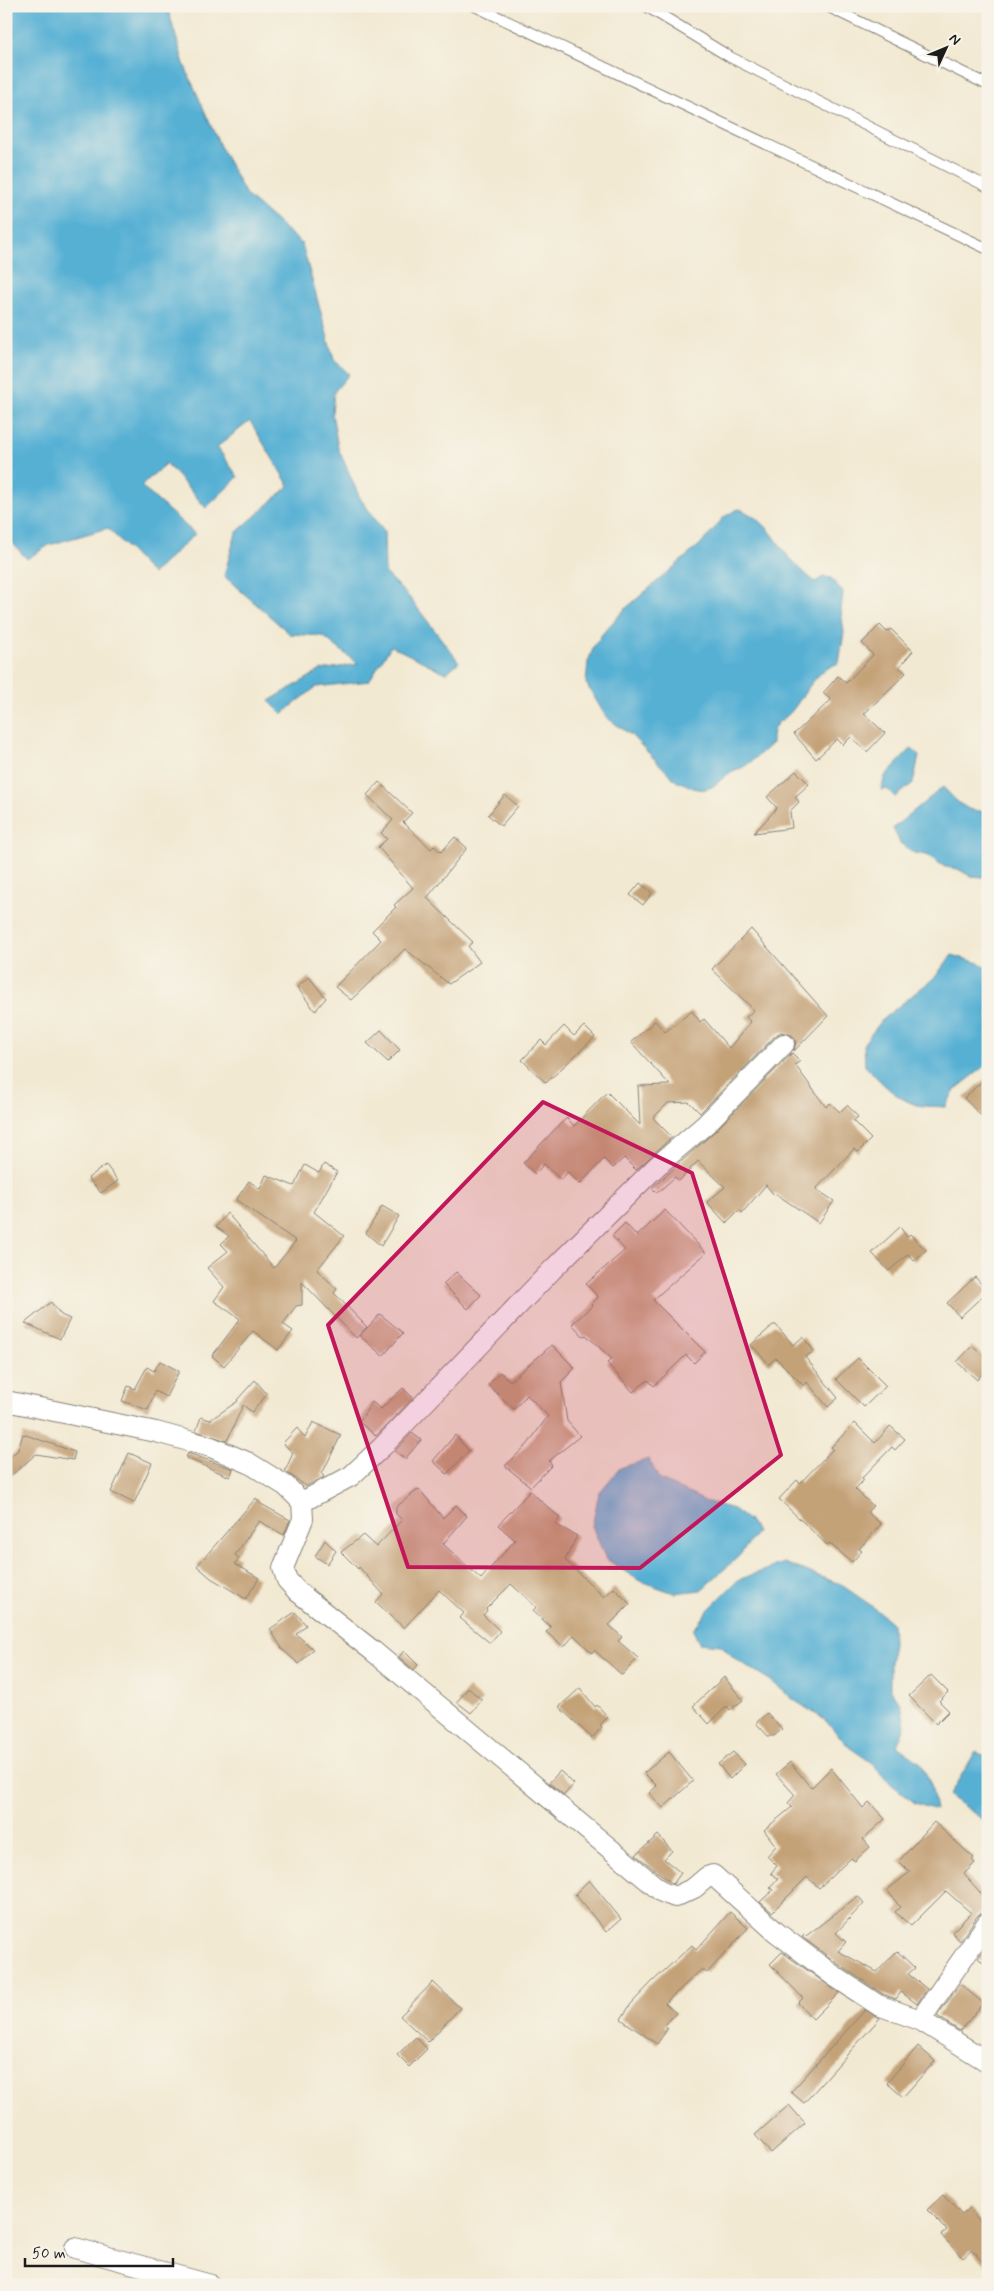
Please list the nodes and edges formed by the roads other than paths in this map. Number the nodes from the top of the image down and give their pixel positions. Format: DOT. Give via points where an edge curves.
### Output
graph roads {
  1 [pos="475,6"];
  2 [pos="646,6"];
  3 [pos="827,6"];
  4 [pos="988,85"];
  5 [pos="988,187"];
  6 [pos="988,249"];
  7 [pos="784,1044"];
  8 [pos="6,1402"];
  9 [pos="302,1502"];
  10 [pos="988,1922"];
  11 [pos="920,2020"];
  12 [pos="988,2062"];
  13 [pos="76,2248"];
  14 [pos="211,2285"];
  1 -- 6 [label="lane"];
  2 -- 5 [label="lane" via="730,57"];
  3 -- 4 [label="lane"];
  7 -- 9 [label="street" via="706,1124 657,1166 552,1270 382,1447 351,1476"];
  8 -- 9 [label="street" via="114,1422 211,1447 286,1486"];
  9 -- 11 [label="street" via="303,1519 284,1568 287,1580 298,1592 662,1892 675,1897 713,1875 776,1932 834,1976 878,2005"];
  10 -- 11 [label="street"];
  11 -- 12 [label="street"];
  13 -- 14 [label="street"];
}
